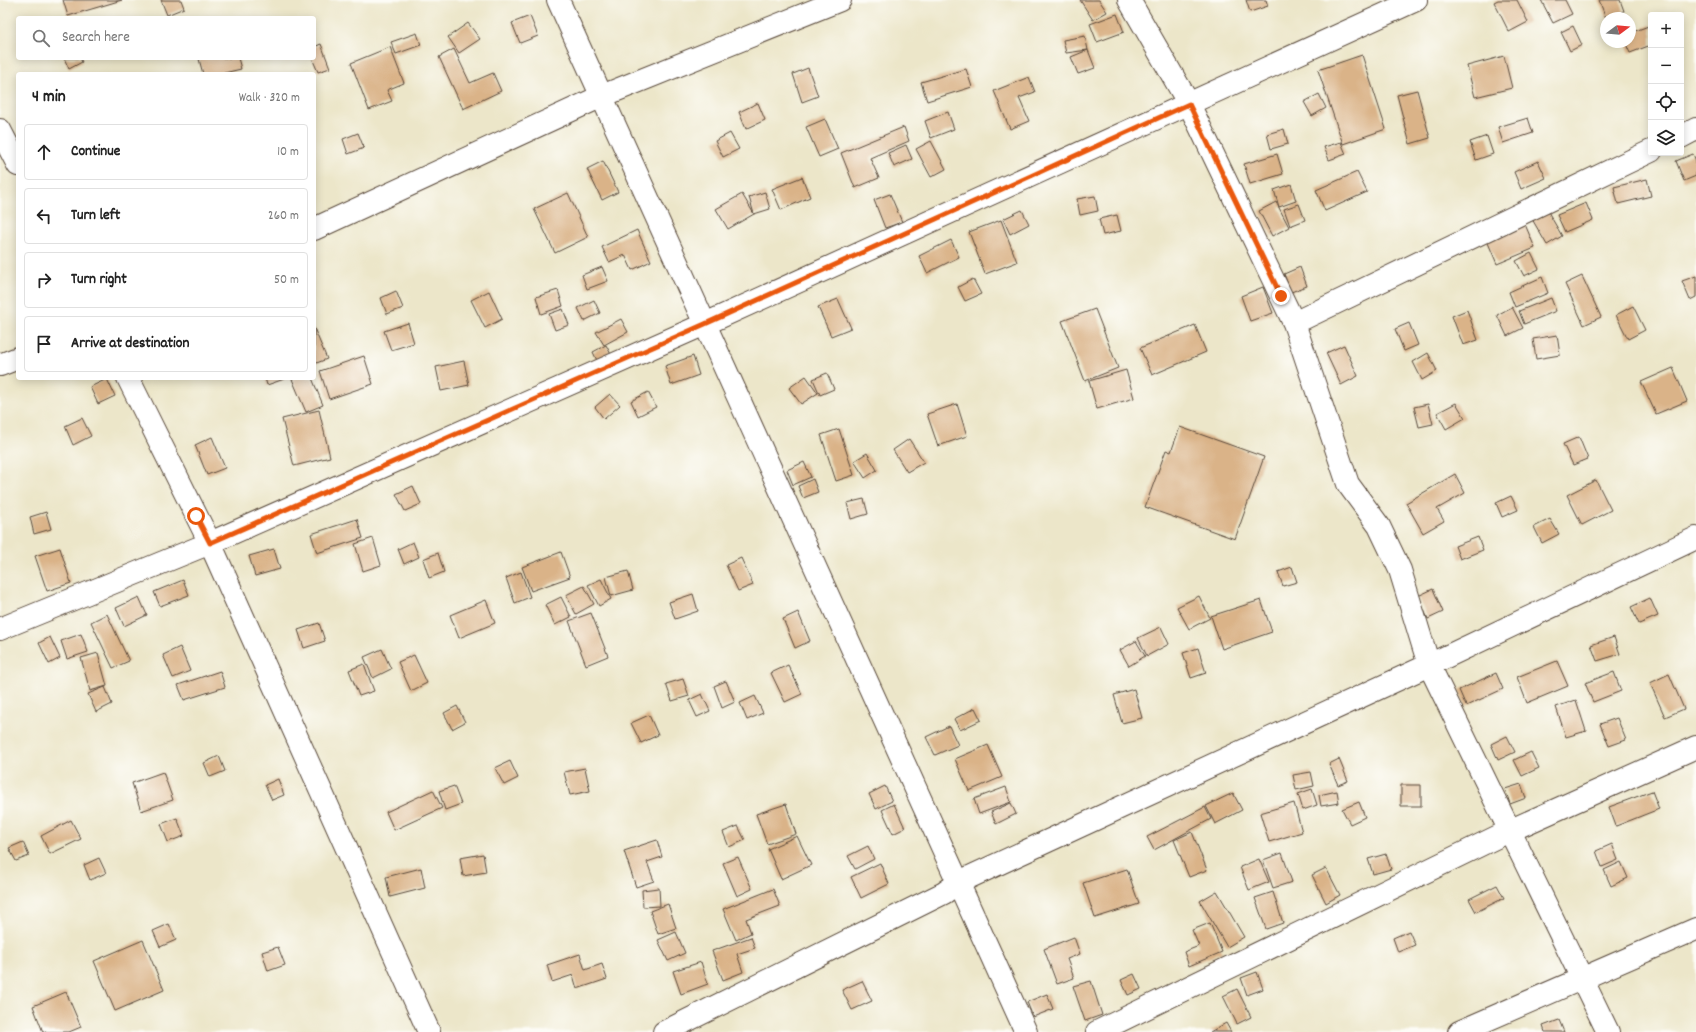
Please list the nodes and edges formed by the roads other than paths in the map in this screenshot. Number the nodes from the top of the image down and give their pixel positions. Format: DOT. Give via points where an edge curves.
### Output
graph roads {
  1 [pos="558,0"];
  2 [pos="840,0"];
  3 [pos="1128,0"];
  4 [pos="1416,0"];
  5 [pos="602,96"];
  6 [pos="1189,104"];
  7 [pos="1696,129"];
  8 [pos="0,130"];
  9 [pos="1684,135"];
  10 [pos="1648,152"];
  11 [pos="16,161"];
  12 [pos="316,228"];
  13 [pos="1294,323"];
  14 [pos="705,324"];
  15 [pos="16,359"];
  16 [pos="0,365"];
  17 [pos="129,380"];
  18 [pos="1696,538"];
  19 [pos="210,543"];
  20 [pos="0,630"];
  21 [pos="1429,665"];
  22 [pos="1696,747"];
  23 [pos="1509,830"];
  24 [pos="959,882"];
  25 [pos="1696,929"];
  26 [pos="1582,979"];
  27 [pos="429,1032"];
  28 [pos="664,1032"];
  29 [pos="1026,1032"];
  30 [pos="1097,1032"];
  31 [pos="1459,1032"];
  32 [pos="1608,1032"];
  1 -- 5 [label="street"];
  2 -- 5 [label="street"];
  3 -- 6 [label="street"];
  4 -- 6 [label="street"];
  5 -- 12 [label="street"];
  5 -- 14 [label="street"];
  6 -- 13 [label="street"];
  6 -- 14 [label="street"];
  7 -- 9 [label="street"];
  8 -- 11 [label="street"];
  10 -- 13 [label="street"];
  13 -- 21 [label="street" via="1348,484 1379,526 1400,570"];
  14 -- 19 [label="street"];
  14 -- 24 [label="street"];
  15 -- 16 [label="street"];
  17 -- 19 [label="street"];
  18 -- 21 [label="street"];
  19 -- 20 [label="street"];
  19 -- 27 [label="street"];
  21 -- 23 [label="street"];
  21 -- 24 [label="street"];
  22 -- 23 [label="street"];
  23 -- 26 [label="street"];
  23 -- 30 [label="street"];
  24 -- 28 [label="street" via="944,893"];
  24 -- 29 [label="street"];
  25 -- 26 [label="street"];
  26 -- 31 [label="street"];
  26 -- 32 [label="street"];
}
